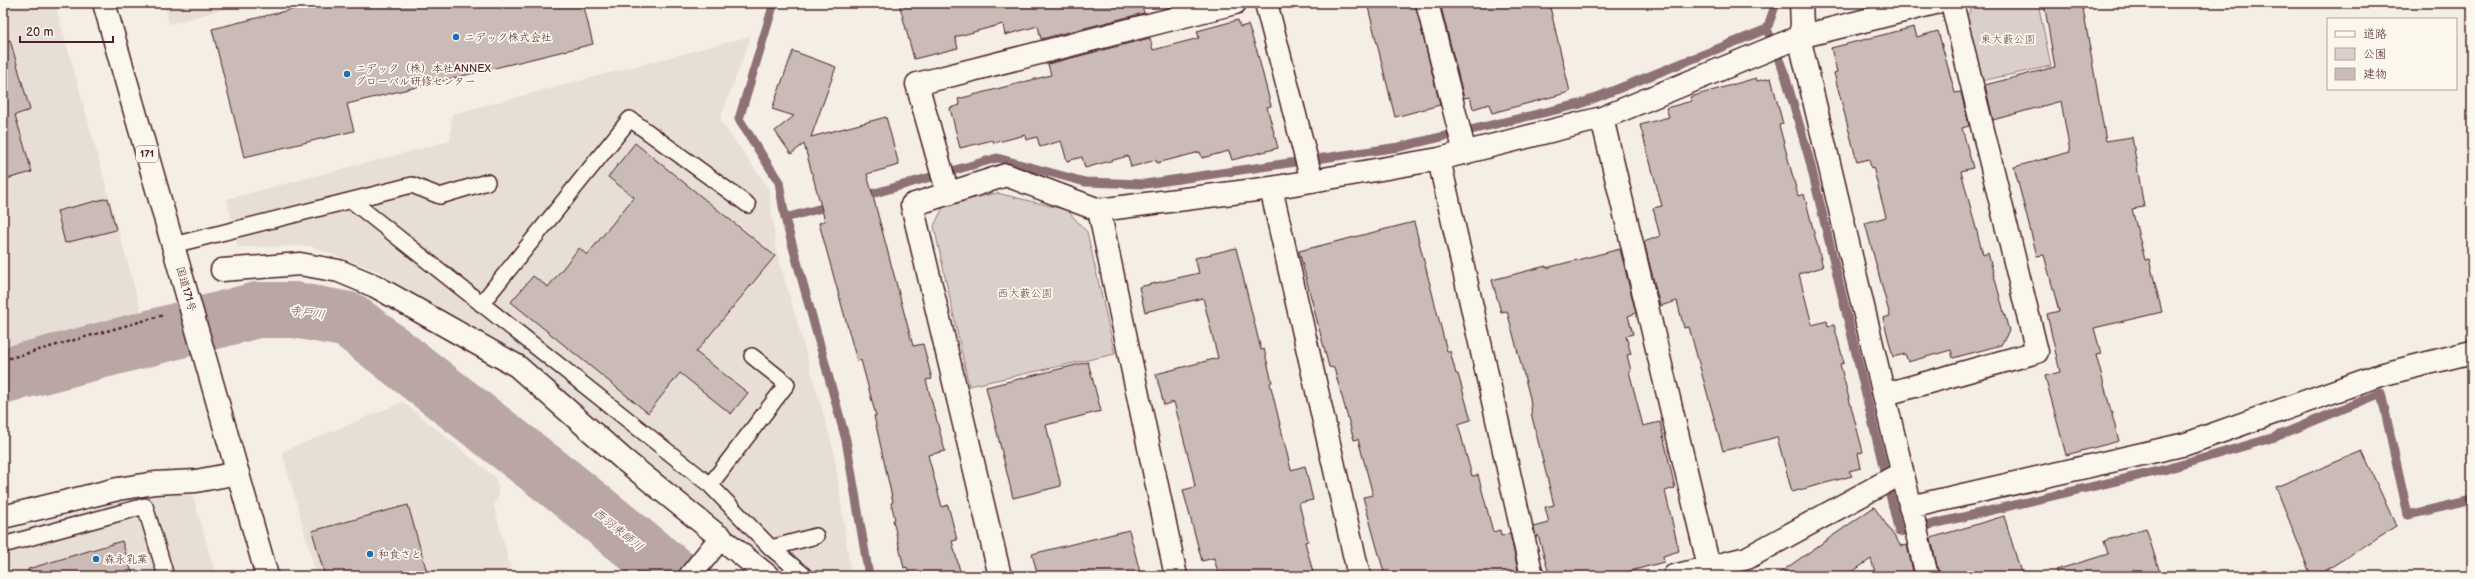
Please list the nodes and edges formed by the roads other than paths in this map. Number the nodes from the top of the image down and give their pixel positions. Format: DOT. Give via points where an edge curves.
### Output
graph roads {
  1 [pos="104,3"];
  2 [pos="1235,3"];
  3 [pos="1266,3"];
  4 [pos="1427,3"];
  5 [pos="1800,3"];
  6 [pos="1935,3"];
  7 [pos="1952,3"];
  8 [pos="1790,41"];
  9 [pos="1602,118"];
  10 [pos="1465,153"];
  11 [pos="1439,159"];
  12 [pos="1312,181"];
  13 [pos="487,182"];
  14 [pos="1271,188"];
  15 [pos="948,194"];
  16 [pos="352,201"];
  17 [pos="748,205"];
  18 [pos="1099,210"];
  19 [pos="173,246"];
  20 [pos="222,270"];
  21 [pos="481,304"];
  22 [pos="2472,352"];
  23 [pos="752,356"];
  24 [pos="1886,394"];
  25 [pos="238,473"];
  26 [pos="1902,473"];
  27 [pos="710,485"];
  28 [pos="1910,508"];
  29 [pos="3,517"];
  30 [pos="816,536"];
  31 [pos="721,537"];
  32 [pos="3,545"];
  33 [pos="771,548"];
  34 [pos="1709,567"];
  35 [pos="262,575"];
  36 [pos="166,576"];
  37 [pos="690,576"];
  38 [pos="768,576"];
  39 [pos="805,576"];
  40 [pos="1000,576"];
  41 [pos="1176,576"];
  42 [pos="1359,576"];
  43 [pos="1532,576"];
  44 [pos="1674,576"];
  45 [pos="1927,576"];
  1 -- 19 [label="main road, 国道171号 / 171"];
  2 -- 15 [label="main road" via="917,84"];
  3 -- 12 [label="main road"];
  4 -- 10 [label="main road"];
  5 -- 8 [label="main road" via="1802,26"];
  6 -- 8 [label="main road"];
  7 -- 24 [label="main road" via="2037,352"];
  8 -- 9 [label="main road"];
  8 -- 24 [label="main road"];
  9 -- 10 [label="main road"];
  9 -- 34 [label="main road"];
  10 -- 11 [label="main road"];
  11 -- 12 [label="main road"];
  11 -- 43 [label="main road"];
  12 -- 14 [label="main road"];
  13 -- 16 [label="lane" via="440,196 412,185"];
  14 -- 18 [label="main road"];
  14 -- 42 [label="main road"];
  15 -- 18 [label="main road" via="1006,175"];
  15 -- 40 [label="main road" via="912,205"];
  16 -- 19 [label="lane"];
  16 -- 21 [label="lane"];
  17 -- 21 [label="lane" via="630,119"];
  18 -- 41 [label="main road"];
  19 -- 25 [label="main road, 国道171号 / 171"];
  20 -- 31 [label="main road" via="300,264 339,271 375,286 517,366 623,459"];
  21 -- 27 [label="lane"];
  22 -- 28 [label="main road" via="2380,375 2186,444"];
  23 -- 27 [label="lane" via="787,384"];
  24 -- 26 [label="main road"];
  25 -- 29 [label="main road" via="196,481 155,483 118,489"];
  25 -- 35 [label="main road, 国道171号 / 171"];
  26 -- 28 [label="main road"];
  26 -- 34 [label="main road" via="1747,558"];
  27 -- 33 [label="lane"];
  28 -- 45 [label="main road"];
  30 -- 33 [label="lane"];
  31 -- 37 [label="main road"];
  31 -- 38 [label="main road"];
  32 -- 36 [label="lane" via="145,506"];
  33 -- 39 [label="lane"];
  34 -- 44 [label="main road"];
}
